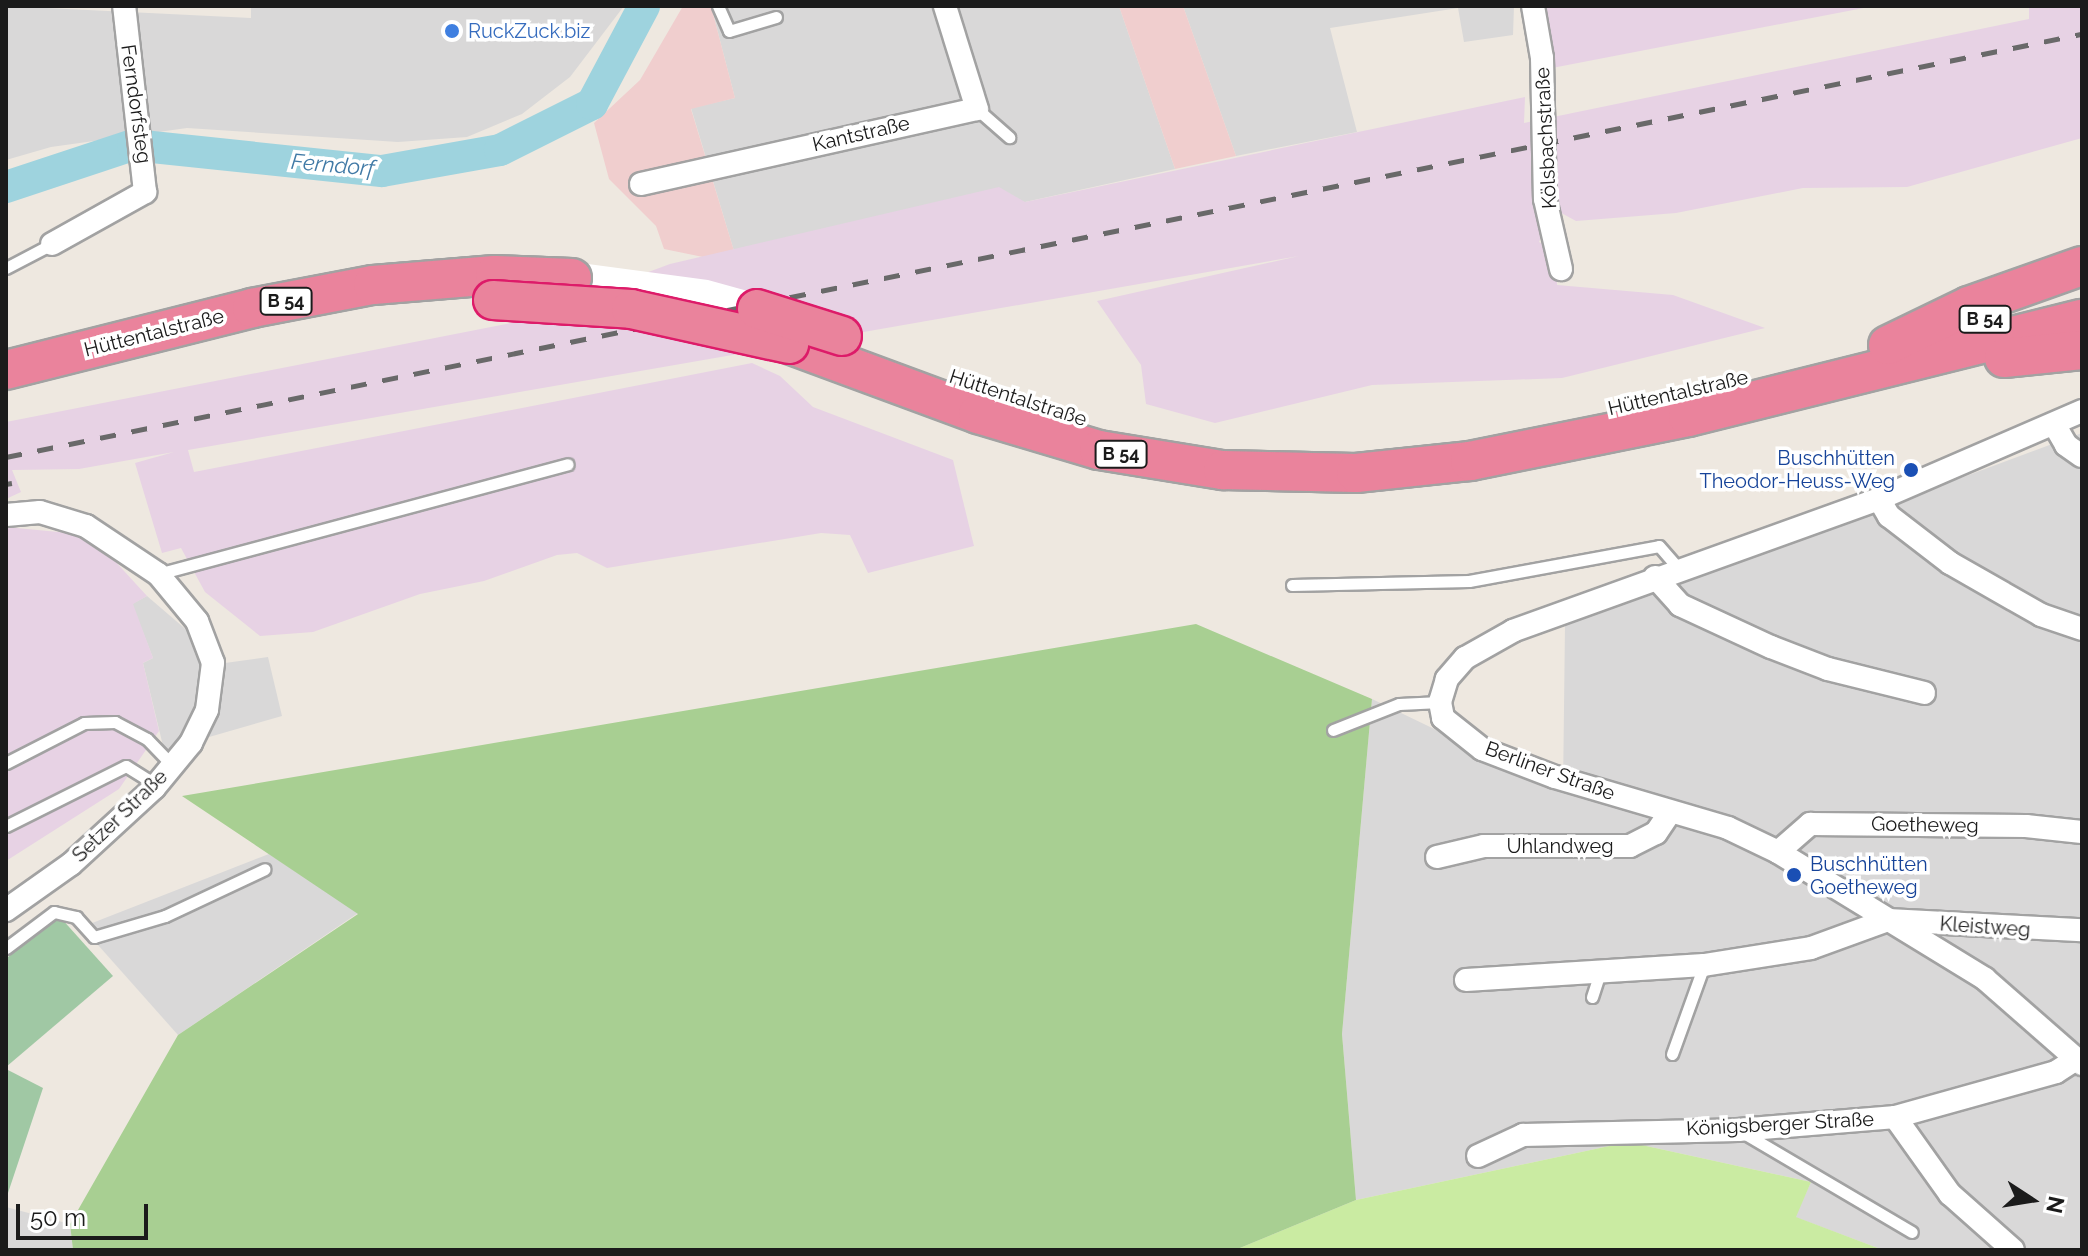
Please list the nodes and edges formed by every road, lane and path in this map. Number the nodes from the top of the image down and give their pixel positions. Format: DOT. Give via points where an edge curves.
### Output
graph roads {
  1 [pos="124,6"];
  2 [pos="718,6"];
  3 [pos="945,6"];
  4 [pos="1533,6"];
  5 [pos="776,17"];
  6 [pos="977,109"];
  7 [pos="1009,137"];
  8 [pos="641,184"];
  9 [pos="52,244"];
  10 [pos="2082,266"];
  11 [pos="6,268"];
  12 [pos="1561,269"];
  13 [pos="2082,292"];
  14 [pos="2082,319"];
  15 [pos="2082,350"];
  16 [pos="1891,357"];
  17 [pos="6,370"];
  18 [pos="6,394"];
  19 [pos="2082,411"];
  20 [pos="2054,424"];
  21 [pos="2082,456"];
  22 [pos="568,464"];
  23 [pos="1879,499"];
  24 [pos="6,515"];
  25 [pos="1679,569"];
  26 [pos="158,574"];
  27 [pos="1655,577"];
  28 [pos="1292,585"];
  29 [pos="2082,629"];
  30 [pos="1924,693"];
  31 [pos="1440,702"];
  32 [pos="1333,730"];
  33 [pos="6,763"];
  34 [pos="173,766"];
  35 [pos="157,785"];
  36 [pos="1670,812"];
  37 [pos="6,826"];
  38 [pos="2082,832"];
  39 [pos="1778,852"];
  40 [pos="1437,857"];
  41 [pos="265,869"];
  42 [pos="6,910"];
  43 [pos="1888,920"];
  44 [pos="2082,930"];
  45 [pos="6,948"];
  46 [pos="1704,965"];
  47 [pos="1466,980"];
  48 [pos="1672,1054"];
  49 [pos="2079,1062"];
  50 [pos="1895,1117"];
  51 [pos="1738,1130"];
  52 [pos="1478,1156"];
  53 [pos="1912,1232"];
  54 [pos="2013,1250"];
  1 -- 9 [label="street, Ferndorfsteg" via="145,192"];
  2 -- 5 [label="lane" via="729,31"];
  3 -- 6 [label="street"];
  4 -- 12 [label="street, Kölsbachstraße" via="1542,58 1545,199"];
  6 -- 7 [label="lane"];
  6 -- 8 [label="street, Kantstraße"];
  9 -- 11 [label="lane"];
  10 -- 16 [label="highway" via="1969,306"];
  13 -- 16 [label="highway, Hüttentalstraße / B 54"];
  14 -- 16 [label="highway, Hüttentalstraße / B 54"];
  15 -- 16 [label="highway"];
  16 -- 17 [label="highway, Hüttentalstraße / B 54, bridge" via="1467,437 1354,449 1277,449 1105,426 986,390 842,336 706,296 572,278 434,277 358,288"];
  16 -- 18 [label="highway, Hüttentalstraße / B 54, bridge" via="1470,461 1356,473 1277,474 1099,450 978,414 789,344 631,309 493,300 318,319"];
  19 -- 20 [label="street"];
  20 -- 21 [label="street" via="2066,445"];
  20 -- 23 [label="street"];
  22 -- 26 [label="lane"];
  23 -- 25 [label="street"];
  23 -- 29 [label="street" via="1889,516 1950,563 2041,615"];
  24 -- 26 [label="street, Setzer Straße" via="40,512 86,526"];
  25 -- 27 [label="street"];
  25 -- 28 [label="lane" via="1659,546 1469,581"];
  26 -- 34 [label="street, Setzer Straße" via="197,621 213,663 207,710"];
  27 -- 30 [label="street" via="1680,605 1771,647 1828,669"];
  27 -- 31 [label="street" via="1513,631 1465,658 1447,679"];
  31 -- 32 [label="lane" via="1399,704"];
  31 -- 36 [label="street, Berliner Straße" via="1443,718 1482,749"];
  33 -- 34 [label="lane" via="84,723 115,722 147,739"];
  34 -- 35 [label="street, Setzer Straße"];
  35 -- 37 [label="lane" via="126,766"];
  35 -- 42 [label="street, Setzer Straße" via="71,864"];
  36 -- 39 [label="street, Berliner Straße" via="1728,828"];
  36 -- 40 [label="street, Uhlandweg" via="1656,833 1630,846 1484,846"];
  38 -- 39 [label="street, Goetheweg" via="2026,826 1810,824"];
  39 -- 43 [label="street, Berliner Straße"];
  41 -- 45 [label="lane" via="165,916 94,937 76,917 54,912"];
  43 -- 44 [label="street, Kleistweg"];
  43 -- 46 [label="street" via="1811,948"];
  43 -- 49 [label="street, Berliner Straße" via="1985,979"];
  46 -- 47 [label="street" via="1596,986"];
  46 -- 48 [label="lane"];
  49 -- 50 [label="street, Königsberger Straße"];
  50 -- 51 [label="street, Königsberger Straße"];
  50 -- 54 [label="street" via="1950,1194"];
  51 -- 52 [label="street, Königsberger Straße" via="1523,1135"];
  51 -- 53 [label="lane"];
}
